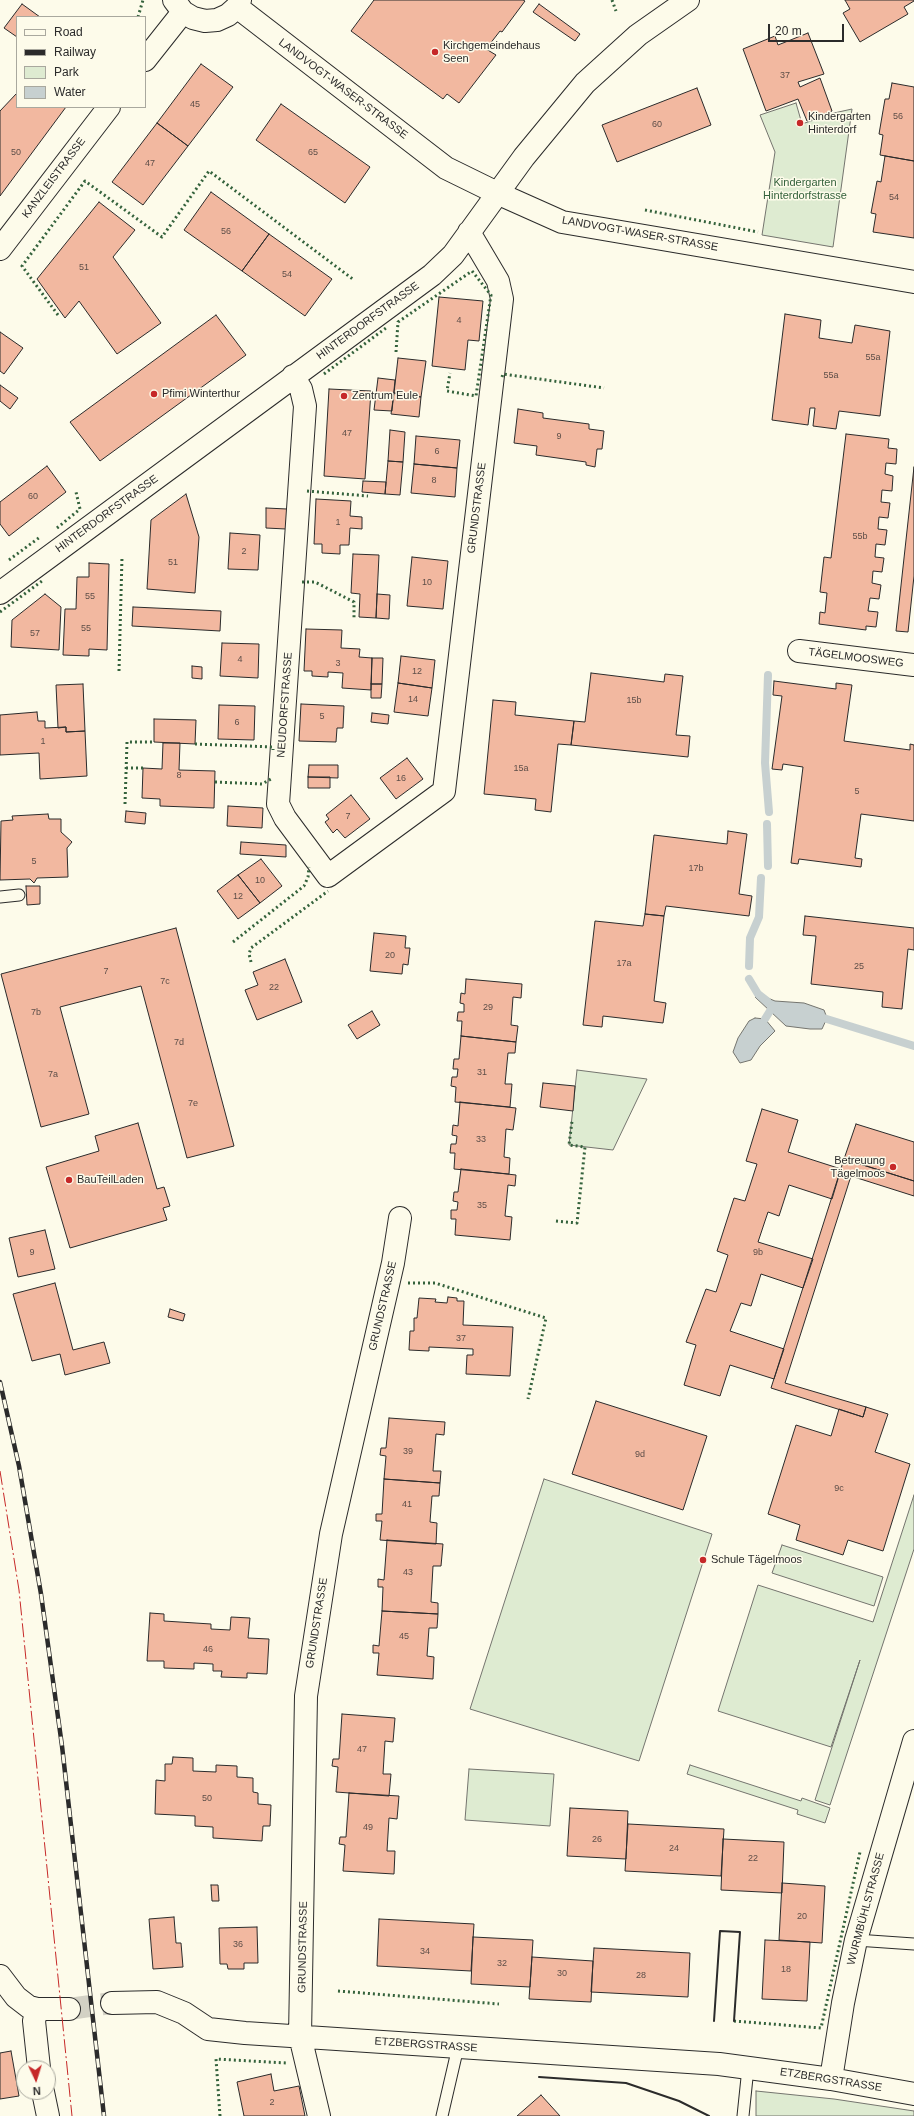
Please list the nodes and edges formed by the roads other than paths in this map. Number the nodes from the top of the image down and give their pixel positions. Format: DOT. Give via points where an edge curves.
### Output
graph roads {
  1 [pos="688,0"];
  2 [pos="238,3"];
  3 [pos="178,6"];
  4 [pos="146,58"];
  5 [pos="108,108"];
  6 [pos="497,193"];
  7 [pos="469,232"];
  8 [pos="0,249"];
  9 [pos="914,282"];
  10 [pos="293,376"];
  11 [pos="0,593"];
  12 [pos="799,651"];
  13 [pos="914,665"];
  14 [pos="444,791"];
  15 [pos="19,895"];
  16 [pos="0,897"];
  17 [pos="400,1218"];
  18 [pos="914,1741"];
  19 [pos="856,1940"];
  20 [pos="914,1944"];
  21 [pos="0,1976"];
  22 [pos="112,2003"];
  23 [pos="37,2009"];
  24 [pos="69,2010"];
  25 [pos="300,2036"];
  26 [pos="458,2047"];
  27 [pos="38,2060"];
  28 [pos="748,2068"];
  29 [pos="832,2079"];
  30 [pos="914,2094"];
  31 [pos="45,2100"];
  32 [pos="48,2116"];
  33 [pos="318,2116"];
  34 [pos="442,2116"];
  35 [pos="743,2116"];
  1 -- 6 [label="street, HINTERDORFSTRASSE" via="638,35 584,83"];
  2 -- 3 [label="street" via="228,15 217,20 205,21 193,18"];
  2 -- 6 [label="street, LANDVOGT-WASER-STRASSE" via="446,168"];
  3 -- 4 [label="street"];
  5 -- 8 [label="street, KANZLEISTRASSE"];
  6 -- 7 [label="street, HINTERDORFSTRASSE"];
  6 -- 9 [label="street, LANDVOGT-WASER-STRASSE" via="562,222"];
  7 -- 10 [label="street, HINTERDORFSTRASSE" via="453,255 432,275"];
  7 -- 14 [label="street, GRUNDSTRASSE" via="498,281 502,299"];
  10 -- 11 [label="street, HINTERDORFSTRASSE"];
  10 -- 14 [label="street, NEUDORFSTRASSE" via="301,389 305,406 278,804 285,818 328,876"];
  12 -- 13 [label="street, TÄGELMOOSWEG"];
  15 -- 16 [label="lane"];
  17 -- 25 [label="street, GRUNDSTRASSE" via="392,1271 330,1534 306,1696"];
  18 -- 19 [label="street, WURMBÜHLSTRASSE"];
  19 -- 20 [label="lane"];
  19 -- 29 [label="street, WURMBÜHLSTRASSE" via="843,2003"];
  21 -- 23 [label="street" via="16,1997 29,2007"];
  22 -- 25 [label="street, ETZBERGSTRASSE" via="157,2002 184,2013 208,2029"];
  23 -- 24 [label="street"];
  23 -- 27 [label="street" via="34,2021"];
  25 -- 26 [label="street, ETZBERGSTRASSE"];
  25 -- 33 [label="street, GRUNDSTRASSE"];
  26 -- 28 [label="street, ETZBERGSTRASSE"];
  26 -- 34 [label="lane"];
  28 -- 29 [label="street, ETZBERGSTRASSE"];
  28 -- 35 [label="lane"];
  29 -- 30 [label="street, ETZBERGSTRASSE"];
  31 -- 32 [label="street"];
}
